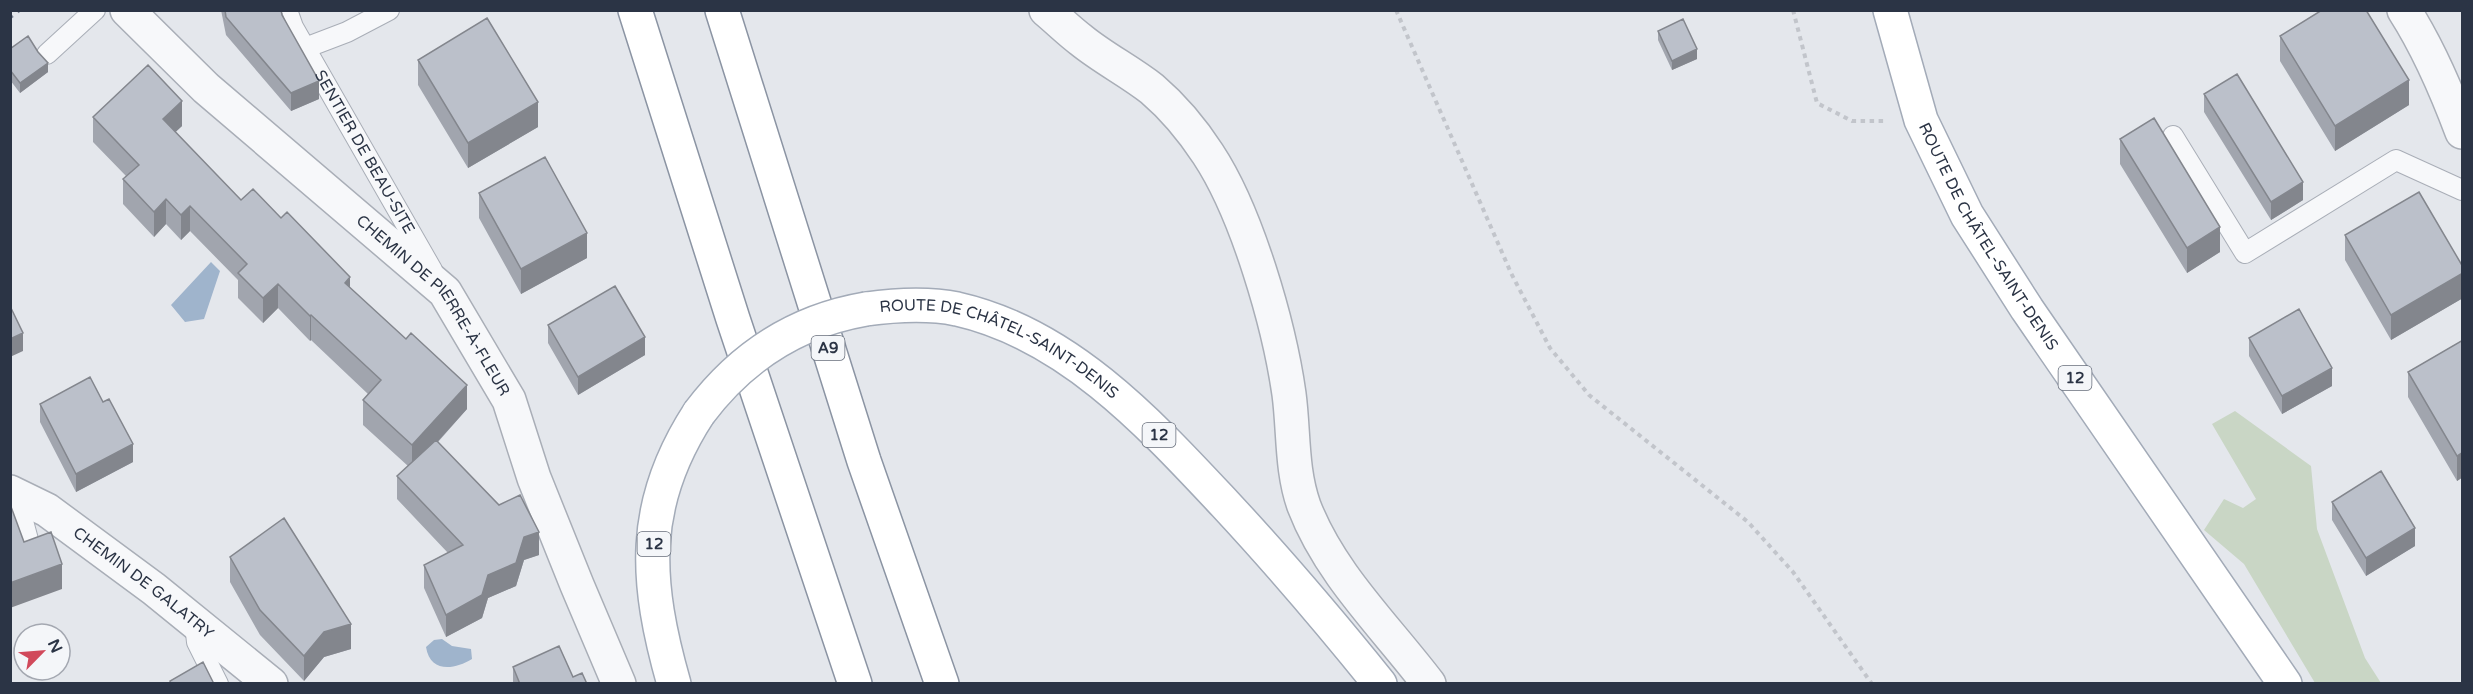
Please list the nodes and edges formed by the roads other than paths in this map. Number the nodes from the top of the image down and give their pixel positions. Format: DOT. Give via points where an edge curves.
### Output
graph roads {
  1 [pos="95,10"];
  2 [pos="127,10"];
  3 [pos="287,10"];
  4 [pos="389,10"];
  5 [pos="635,10"];
  6 [pos="722,10"];
  7 [pos="1046,10"];
  8 [pos="1890,10"];
  9 [pos="2404,10"];
  10 [pos="304,48"];
  11 [pos="47,54"];
  12 [pos="2463,132"];
  13 [pos="2173,136"];
  14 [pos="2463,190"];
  15 [pos="445,292"];
  16 [pos="13,493"];
  17 [pos="31,551"];
  18 [pos="194,622"];
  19 [pos="218,684"];
  20 [pos="271,684"];
  21 [pos="620,684"];
  22 [pos="674,684"];
  23 [pos="855,684"];
  24 [pos="942,684"];
  25 [pos="1380,684"];
  26 [pos="1429,684"];
  27 [pos="2285,684"];
  1 -- 11 [label="lane"];
  2 -- 15 [label="street, CHEMIN DE PIERRE-À-FLEUR" via="206,88"];
  3 -- 10 [label="lane, SENTIER DE BEAU-SITE"];
  4 -- 10 [label="lane"];
  5 -- 23 [label="main road"];
  6 -- 24 [label="main road, A9" via="864,461"];
  7 -- 26 [label="street" via="1082,41 1153,90 1194,134 1219,173 1246,234 1278,342 1288,393 1296,479 1304,504 1337,567"];
  8 -- 27 [label="main road, ROUTE DE CHÂTEL-SAINT-DENIS / 12" via="1921,120 1967,215"];
  9 -- 12 [label="street" via="2444,83"];
  10 -- 15 [label="lane, SENTIER DE BEAU-SITE"];
  13 -- 14 [label="lane" via="2245,253 2396,160"];
  15 -- 21 [label="street, CHEMIN DE PIERRE-À-FLEUR" via="509,400 534,478"];
  16 -- 17 [label="lane"];
  16 -- 18 [label="street, CHEMIN DE GALATRY" via="47,510"];
  18 -- 19 [label="lane" via="198,642"];
  18 -- 20 [label="street, CHEMIN DE GALATRY"];
  22 -- 25 [label="main road, ROUTE DE CHÂTEL-SAINT-DENIS / 12, bridge" via="654,596 654,531 666,475 699,413 734,372 782,337 826,318 866,309 923,306 956,309 1018,331 1085,371 1176,452 1323,612"];
}
